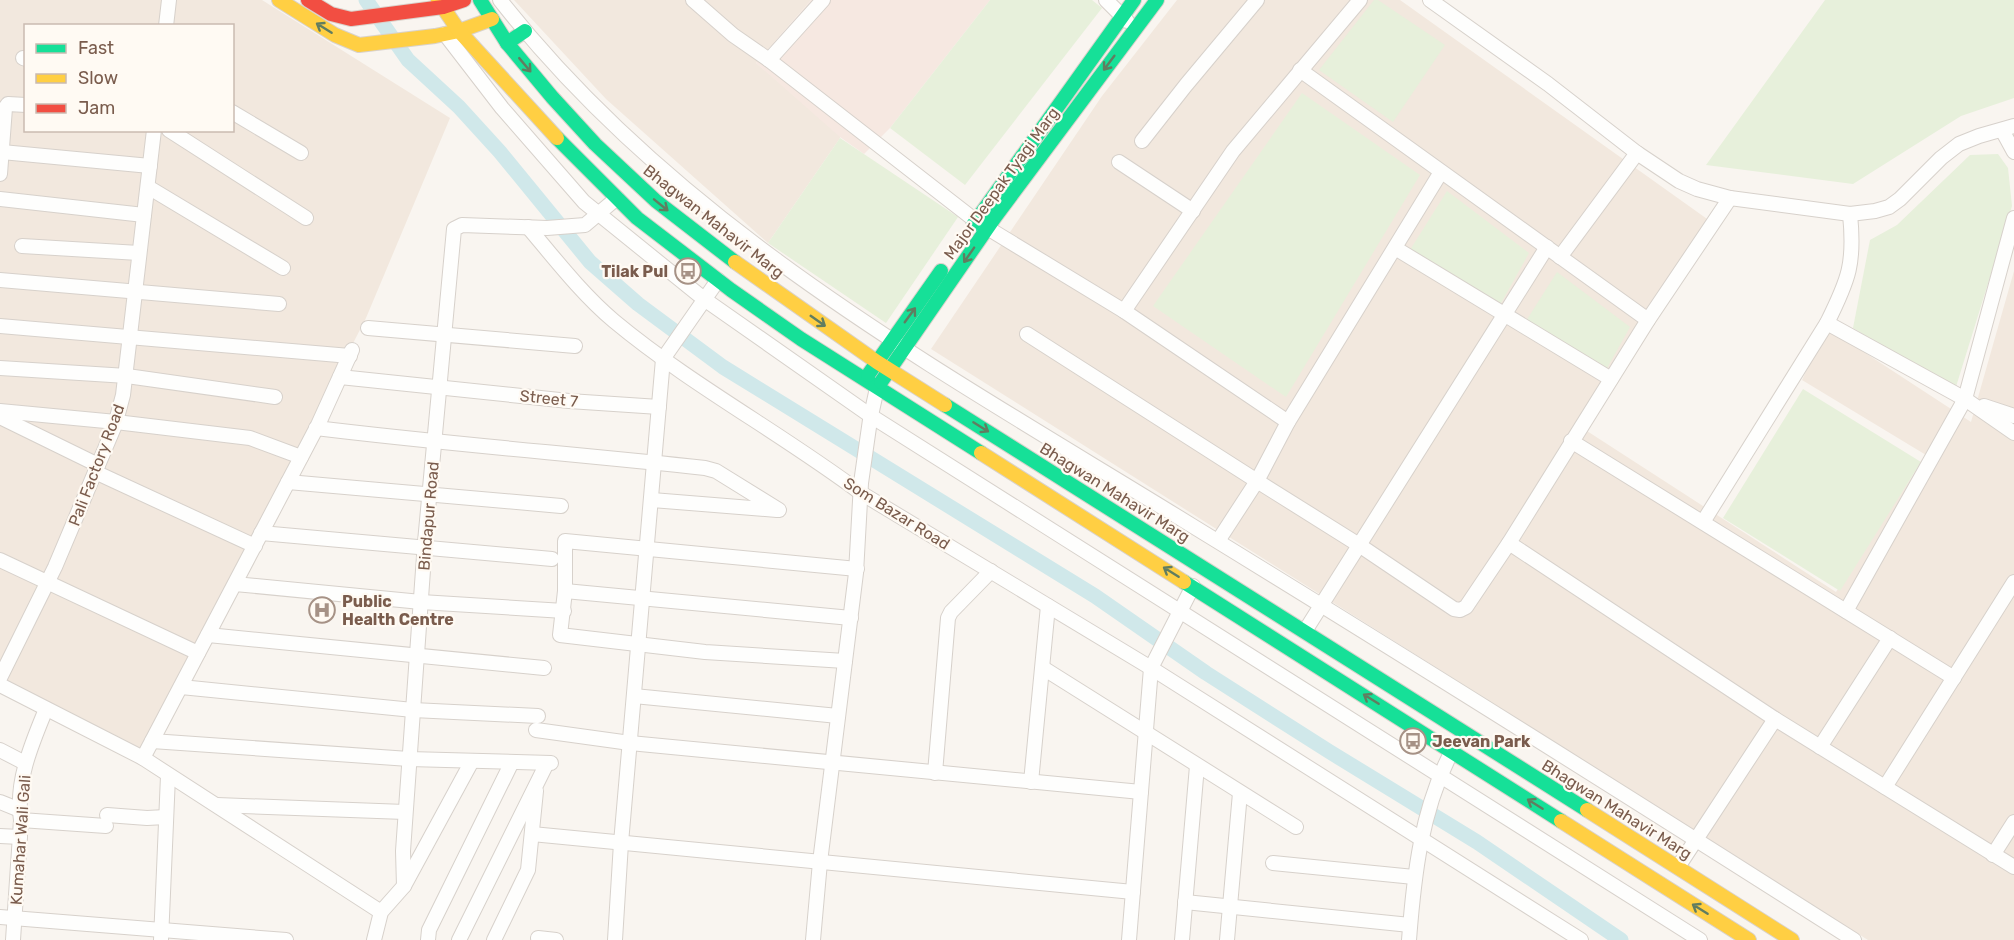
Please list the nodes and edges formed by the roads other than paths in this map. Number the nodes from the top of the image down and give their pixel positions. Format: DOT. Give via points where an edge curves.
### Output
graph roads {
  1 [pos="169,0"];
  2 [pos="279,0"];
  3 [pos="308,0"];
  4 [pos="464,0"];
  5 [pos="480,0"];
  6 [pos="500,0"];
  7 [pos="693,0"];
  8 [pos="823,0"];
  9 [pos="1106,0"];
  10 [pos="1134,0"];
  11 [pos="1157,0"];
  12 [pos="1257,0"];
  13 [pos="1360,0"];
  14 [pos="1430,0"];
  15 [pos="440,3"];
  16 [pos="1122,16"];
  17 [pos="492,19"];
  18 [pos="166,24"];
  19 [pos="1134,29"];
  20 [pos="525,31"];
  21 [pos="452,33"];
  22 [pos="507,43"];
  23 [pos="768,60"];
  24 [pos="1300,70"];
  25 [pos="24,105"];
  26 [pos="234,113"];
  27 [pos="2008,128"];
  28 [pos="154,132"];
  29 [pos="172,132"];
  30 [pos="1142,141"];
  31 [pos="2,152"];
  32 [pos="2014,152"];
  33 [pos="301,153"];
  34 [pos="1637,153"];
  35 [pos="1119,162"];
  36 [pos="150,166"];
  37 [pos="1442,171"];
  38 [pos="0,174"];
  39 [pos="148,188"];
  40 [pos="617,198"];
  41 [pos="1730,198"];
  42 [pos="0,199"];
  43 [pos="1193,210"];
  44 [pos="1850,214"];
  45 [pos="144,215"];
  46 [pos="598,216"];
  47 [pos="306,218"];
  48 [pos="2014,218"];
  49 [pos="982,225"];
  50 [pos="528,227"];
  51 [pos="22,246"];
  52 [pos="1547,247"];
  53 [pos="1395,248"];
  54 [pos="139,254"];
  55 [pos="1560,257"];
  56 [pos="283,268"];
  57 [pos="0,280"];
  58 [pos="718,280"];
  59 [pos="136,292"];
  60 [pos="705,300"];
  61 [pos="279,304"];
  62 [pos="1125,311"];
  63 [pos="1504,314"];
  64 [pos="1648,320"];
  65 [pos="1827,323"];
  66 [pos="0,326"];
  67 [pos="368,328"];
  68 [pos="1028,334"];
  69 [pos="445,335"];
  70 [pos="131,336"];
  71 [pos="891,340"];
  72 [pos="574,346"];
  73 [pos="904,348"];
  74 [pos="666,354"];
  75 [pos="882,365"];
  76 [pos="0,368"];
  77 [pos="127,376"];
  78 [pos="340,377"];
  79 [pos="1611,379"];
  80 [pos="865,380"];
  81 [pos="440,387"];
  82 [pos="877,388"];
  83 [pos="275,397"];
  84 [pos="1965,399"];
  85 [pos="658,407"];
  86 [pos="0,411"];
  87 [pos="871,416"];
  88 [pos="0,417"];
  89 [pos="2014,417"];
  90 [pos="116,422"];
  91 [pos="1288,422"];
  92 [pos="316,428"];
  93 [pos="2014,433"];
  94 [pos="1571,441"];
  95 [pos="435,442"];
  96 [pos="301,457"];
  97 [pos="655,462"];
  98 [pos="96,469"];
  99 [pos="1257,481"];
  100 [pos="288,482"];
  101 [pos="861,488"];
  102 [pos="430,494"];
  103 [pos="652,500"];
  104 [pos="561,506"];
  105 [pos="1703,522"];
  106 [pos="258,539"];
  107 [pos="1218,541"];
  108 [pos="1509,543"];
  109 [pos="1359,545"];
  110 [pos="425,548"];
  111 [pos="648,549"];
  112 [pos="552,559"];
  113 [pos="0,560"];
  114 [pos="856,569"];
  115 [pos="991,571"];
  116 [pos="2014,582"];
  117 [pos="47,583"];
  118 [pos="234,584"];
  119 [pos="1193,586"];
  120 [pos="565,591"];
  121 [pos="643,598"];
  122 [pos="421,602"];
  123 [pos="1321,605"];
  124 [pos="1048,606"];
  125 [pos="1181,610"];
  126 [pos="564,611"];
  127 [pos="1846,611"];
  128 [pos="851,618"];
  129 [pos="1305,631"];
  130 [pos="208,635"];
  131 [pos="1890,638"];
  132 [pos="639,644"];
  133 [pos="198,653"];
  134 [pos="417,656"];
  135 [pos="845,662"];
  136 [pos="1153,665"];
  137 [pos="544,668"];
  138 [pos="1043,668"];
  139 [pos="0,678"];
  140 [pos="1954,678"];
  141 [pos="0,685"];
  142 [pos="181,687"];
  143 [pos="634,696"];
  144 [pos="46,709"];
  145 [pos="413,710"];
  146 [pos="538,716"];
  147 [pos="838,716"];
  148 [pos="1775,719"];
  149 [pos="536,730"];
  150 [pos="1146,734"];
  151 [pos="152,741"];
  152 [pos="630,743"];
  153 [pos="1820,747"];
  154 [pos="0,750"];
  155 [pos="1452,751"];
  156 [pos="143,758"];
  157 [pos="409,759"];
  158 [pos="472,761"];
  159 [pos="512,762"];
  160 [pos="25,763"];
  161 [pos="832,763"];
  162 [pos="1197,766"];
  163 [pos="935,773"];
  164 [pos="1440,775"];
  165 [pos="168,776"];
  166 [pos="1031,782"];
  167 [pos="536,784"];
  168 [pos="1885,787"];
  169 [pos="1141,792"];
  170 [pos="1240,793"];
  171 [pos="0,802"];
  172 [pos="215,805"];
  173 [pos="405,812"];
  174 [pos="21,815"];
  175 [pos="166,817"];
  176 [pos="2014,822"];
  177 [pos="1296,827"];
  178 [pos="1423,831"];
  179 [pos="532,834"];
  180 [pos="0,836"];
  181 [pos="20,837"];
  182 [pos="1696,840"];
  183 [pos="621,843"];
  184 [pos="1993,855"];
  185 [pos="820,862"];
  186 [pos="1274,863"];
  187 [pos="1678,867"];
  188 [pos="2014,867"];
  189 [pos="1414,878"];
  190 [pos="404,886"];
  191 [pos="1132,892"];
  192 [pos="1185,902"];
  193 [pos="1230,907"];
  194 [pos="381,912"];
  195 [pos="7,918"];
  196 [pos="1410,925"];
  197 [pos="1561,934"];
  198 [pos="161,935"];
  199 [pos="538,938"];
  200 [pos="13,940"];
  201 [pos="286,940"];
  202 [pos="374,940"];
  203 [pos="428,940"];
  204 [pos="459,940"];
  205 [pos="494,940"];
  206 [pos="556,940"];
  207 [pos="615,940"];
  208 [pos="813,940"];
  209 [pos="1129,940"];
  210 [pos="1182,940"];
  211 [pos="1227,940"];
  212 [pos="1409,940"];
  213 [pos="1581,940"];
  214 [pos="1700,940"];
  215 [pos="1749,940"];
  216 [pos="1792,940"];
  217 [pos="1854,940"];
  1 -- 18 [label="street"];
  21 -- 2 [label="main road, one-way" via="358,45"];
  3 -- 15 [label="main road" via="331,14 351,19 396,14"];
  4 -- 15 [label="main road"];
  5 -- 17 [label="main road, Bhagwan Mahavir Marg"];
  6 -- 20 [label="street"];
  7 -- 23 [label="street"];
  8 -- 23 [label="street"];
  9 -- 16 [label="street"];
  10 -- 16 [label="main road, Major Deepak Tyagi Marg"];
  11 -- 19 [label="main road, Major Deepak Tyagi Marg"];
  12 -- 30 [label="street"];
  13 -- 24 [label="street"];
  14 -- 34 [label="street"];
  15 -- 21 [label="main road"];
  16 -- 19 [label="street"];
  16 -- 49 [label="main road, Major Deepak Tyagi Marg" via="1078,76"];
  17 -- 21 [label="main road"];
  17 -- 22 [label="main road, Bhagwan Mahavir Marg"];
  19 -- 49 [label="main road, Major Deepak Tyagi Marg, one-way"];
  20 -- 22 [label="main road"];
  20 -- 71 [label="street" via="559,70 664,172 786,269"];
  21 -- 40 [label="main road"];
  21 -- 46 [label="street" via="502,108"];
  22 -- 75 [label="main road, Bhagwan Mahavir Marg, one-way" via="595,144 656,201 748,272"];
  23 -- 49 [label="street"];
  24 -- 37 [label="street"];
  24 -- 43 [label="street" via="1233,151"];
  25 -- 31 [label="street" via="8,104 5,108"];
  26 -- 33 [label="street"];
  27 -- 32 [label="street"];
  27 -- 44 [label="street" via="1959,144 1888,207"];
  28 -- 36 [label="street, Pali Factory Road"];
  29 -- 47 [label="street"];
  31 -- 36 [label="street"];
  31 -- 38 [label="street"];
  34 -- 41 [label="street" via="1679,181"];
  34 -- 55 [label="street"];
  35 -- 43 [label="street"];
  36 -- 39 [label="street, Pali Factory Road"];
  37 -- 52 [label="street"];
  37 -- 53 [label="street"];
  39 -- 45 [label="street, Pali Factory Road"];
  39 -- 56 [label="street"];
  40 -- 46 [label="street"];
  40 -- 58 [label="main road" via="637,219"];
  41 -- 44 [label="street"];
  41 -- 64 [label="street"];
  42 -- 45 [label="street"];
  43 -- 62 [label="street"];
  44 -- 65 [label="street" via="1850,274"];
  45 -- 54 [label="street, Pali Factory Road"];
  46 -- 50 [label="street" via="585,225"];
  46 -- 60 [label="street"];
  48 -- 84 [label="street"];
  49 -- 62 [label="street"];
  71 -- 49 [label="main road, Major Deepak Tyagi Marg, one-way"];
  49 -- 73 [label="main road, Major Deepak Tyagi Marg, one-way"];
  50 -- 69 [label="street, Bindapur Road" via="462,225 454,229"];
  50 -- 74 [label="street, Som Bazar Road" via="599,307"];
  51 -- 54 [label="street"];
  52 -- 55 [label="street"];
  52 -- 63 [label="street"];
  53 -- 63 [label="street"];
  53 -- 91 [label="street"];
  54 -- 59 [label="street, Pali Factory Road"];
  55 -- 64 [label="street"];
  57 -- 59 [label="street"];
  58 -- 60 [label="street"];
  58 -- 80 [label="main road"];
  59 -- 61 [label="street"];
  59 -- 70 [label="street, Pali Factory Road"];
  60 -- 74 [label="street"];
  60 -- 87 [label="street"];
  62 -- 91 [label="street"];
  63 -- 79 [label="street"];
  63 -- 109 [label="street"];
  64 -- 79 [label="street"];
  65 -- 84 [label="street"];
  65 -- 105 [label="street"];
  66 -- 70 [label="street"];
  67 -- 69 [label="street"];
  68 -- 99 [label="street"];
  69 -- 72 [label="street"];
  69 -- 81 [label="street, Bindapur Road"];
  70 -- 77 [label="street, Pali Factory Road"];
  70 -- 78 [label="street" via="351,353"];
  71 -- 73 [label="street"];
  71 -- 75 [label="main road, Major Deepak Tyagi Marg"];
  73 -- 75 [label="main road, Major Deepak Tyagi Marg"];
  73 -- 107 [label="street"];
  74 -- 85 [label="street"];
  74 -- 101 [label="street, Som Bazar Road"];
  75 -- 80 [label="main road, Major Deepak Tyagi Marg"];
  75 -- 82 [label="main road, Major Deepak Tyagi Marg"];
  75 -- 129 [label="main road, Bhagwan Mahavir Marg, one-way"];
  76 -- 77 [label="street"];
  77 -- 83 [label="street"];
  77 -- 90 [label="street, Pali Factory Road"];
  78 -- 81 [label="street, Street 7"];
  78 -- 92 [label="street"];
  79 -- 94 [label="street"];
  80 -- 82 [label="main road"];
  81 -- 85 [label="street, Street 7"];
  81 -- 95 [label="street, Bindapur Road"];
  82 -- 87 [label="street"];
  119 -- 82 [label="main road, one-way"];
  84 -- 89 [label="street"];
  84 -- 93 [label="street"];
  84 -- 127 [label="street"];
  85 -- 97 [label="street"];
  86 -- 90 [label="street"];
  87 -- 101 [label="street"];
  87 -- 125 [label="street"];
  88 -- 98 [label="street"];
  90 -- 96 [label="street" via="250,438"];
  90 -- 98 [label="street, Pali Factory Road"];
  91 -- 99 [label="street"];
  92 -- 95 [label="street"];
  92 -- 96 [label="street"];
  94 -- 105 [label="street"];
  94 -- 108 [label="street"];
  95 -- 97 [label="street"];
  95 -- 102 [label="street, Bindapur Road"];
  96 -- 100 [label="street"];
  97 -- 103 [label="street"];
  97 -- 103 [label="street" via="716,471 779,510"];
  98 -- 106 [label="street"];
  98 -- 117 [label="street, Pali Factory Road"];
  99 -- 107 [label="street"];
  99 -- 109 [label="street"];
  100 -- 102 [label="street"];
  100 -- 106 [label="street"];
  101 -- 114 [label="street"];
  101 -- 115 [label="street, Som Bazar Road"];
  102 -- 104 [label="street"];
  102 -- 110 [label="street, Bindapur Road"];
  103 -- 111 [label="street"];
  105 -- 127 [label="street"];
  106 -- 110 [label="street"];
  106 -- 118 [label="street"];
  107 -- 123 [label="street"];
  108 -- 109 [label="street" via="1470,603 1460,610"];
  108 -- 148 [label="street"];
  109 -- 123 [label="street"];
  110 -- 112 [label="street"];
  110 -- 122 [label="street, Bindapur Road"];
  111 -- 114 [label="street"];
  111 -- 120 [label="street" via="565,541"];
  111 -- 121 [label="street"];
  113 -- 117 [label="street"];
  114 -- 128 [label="street"];
  115 -- 124 [label="street, Som Bazar Road"];
  115 -- 163 [label="street" via="948,618"];
  116 -- 140 [label="street"];
  117 -- 133 [label="street"];
  117 -- 139 [label="street, Pali Factory Road"];
  118 -- 122 [label="street"];
  118 -- 130 [label="street"];
  119 -- 125 [label="street"];
  155 -- 119 [label="main road, one-way"];
  120 -- 121 [label="street"];
  120 -- 126 [label="street"];
  121 -- 128 [label="street"];
  121 -- 132 [label="street"];
  122 -- 126 [label="street"];
  122 -- 134 [label="street, Bindapur Road"];
  123 -- 129 [label="street"];
  123 -- 182 [label="street"];
  124 -- 136 [label="street, Som Bazar Road"];
  124 -- 138 [label="street"];
  125 -- 136 [label="street"];
  125 -- 164 [label="street"];
  126 -- 132 [label="street" via="560,635"];
  127 -- 131 [label="street"];
  128 -- 135 [label="street"];
  129 -- 187 [label="main road, Bhagwan Mahavir Marg"];
  130 -- 133 [label="street"];
  130 -- 134 [label="street"];
  131 -- 140 [label="street"];
  131 -- 153 [label="street"];
  132 -- 135 [label="street"];
  132 -- 143 [label="street"];
  133 -- 142 [label="street"];
  134 -- 137 [label="street"];
  134 -- 145 [label="street, Bindapur Road"];
  135 -- 147 [label="street"];
  136 -- 150 [label="street"];
  136 -- 178 [label="street, Som Bazar Road"];
  138 -- 150 [label="street"];
  138 -- 166 [label="street"];
  140 -- 168 [label="street"];
  141 -- 144 [label="street"];
  142 -- 145 [label="street"];
  142 -- 151 [label="street"];
  143 -- 147 [label="street"];
  143 -- 152 [label="street"];
  144 -- 156 [label="street"];
  144 -- 160 [label="street, Kumahar Wali Gali"];
  145 -- 146 [label="street"];
  145 -- 157 [label="street, Bindapur Road"];
  147 -- 161 [label="street"];
  148 -- 153 [label="street"];
  148 -- 182 [label="street"];
  149 -- 152 [label="street"];
  150 -- 162 [label="street"];
  150 -- 169 [label="street"];
  151 -- 156 [label="street"];
  151 -- 157 [label="street"];
  152 -- 161 [label="street"];
  152 -- 183 [label="street"];
  153 -- 168 [label="street"];
  154 -- 160 [label="street"];
  155 -- 164 [label="street"];
  215 -- 155 [label="main road, one-way"];
  156 -- 165 [label="street"];
  157 -- 158 [label="street"];
  157 -- 173 [label="street, Bindapur Road"];
  158 -- 159 [label="street"];
  158 -- 190 [label="street"];
  159 -- 167 [label="street" via="549,763"];
  159 -- 203 [label="street" via="429,930"];
  160 -- 174 [label="street, Kumahar Wali Gali"];
  161 -- 163 [label="street"];
  161 -- 185 [label="street"];
  162 -- 170 [label="street"];
  162 -- 192 [label="street"];
  163 -- 166 [label="street"];
  164 -- 178 [label="street"];
  164 -- 214 [label="street"];
  165 -- 172 [label="street"];
  165 -- 175 [label="street"];
  166 -- 169 [label="street"];
  167 -- 179 [label="street"];
  167 -- 204 [label="street"];
  168 -- 184 [label="street"];
  169 -- 191 [label="street"];
  170 -- 177 [label="street"];
  170 -- 193 [label="street"];
  171 -- 174 [label="street"];
  172 -- 173 [label="street"];
  172 -- 194 [label="street"];
  173 -- 190 [label="street, Bindapur Road"];
  174 -- 175 [label="street" via="107,820"];
  174 -- 181 [label="street, Kumahar Wali Gali"];
  175 -- 198 [label="street"];
  176 -- 184 [label="street"];
  178 -- 189 [label="street"];
  178 -- 197 [label="street, Som Bazar Road"];
  179 -- 183 [label="street"];
  179 -- 205 [label="street" via="528,870"];
  180 -- 181 [label="street"];
  181 -- 195 [label="street, Kumahar Wali Gali"];
  182 -- 187 [label="street"];
  182 -- 217 [label="street"];
  183 -- 185 [label="street"];
  183 -- 207 [label="street"];
  184 -- 188 [label="street"];
  185 -- 191 [label="street"];
  185 -- 208 [label="street"];
  186 -- 189 [label="street"];
  187 -- 216 [label="main road, Bhagwan Mahavir Marg"];
  189 -- 196 [label="street"];
  190 -- 194 [label="street"];
  191 -- 209 [label="street"];
  192 -- 193 [label="street"];
  192 -- 210 [label="street"];
  193 -- 196 [label="street"];
  193 -- 211 [label="street"];
  194 -- 202 [label="street"];
  195 -- 198 [label="street"];
  195 -- 200 [label="street, Kumahar Wali Gali"];
  196 -- 212 [label="street"];
  197 -- 213 [label="street, Som Bazar Road"];
  198 -- 201 [label="street"];
  199 -- 206 [label="street"];
}
